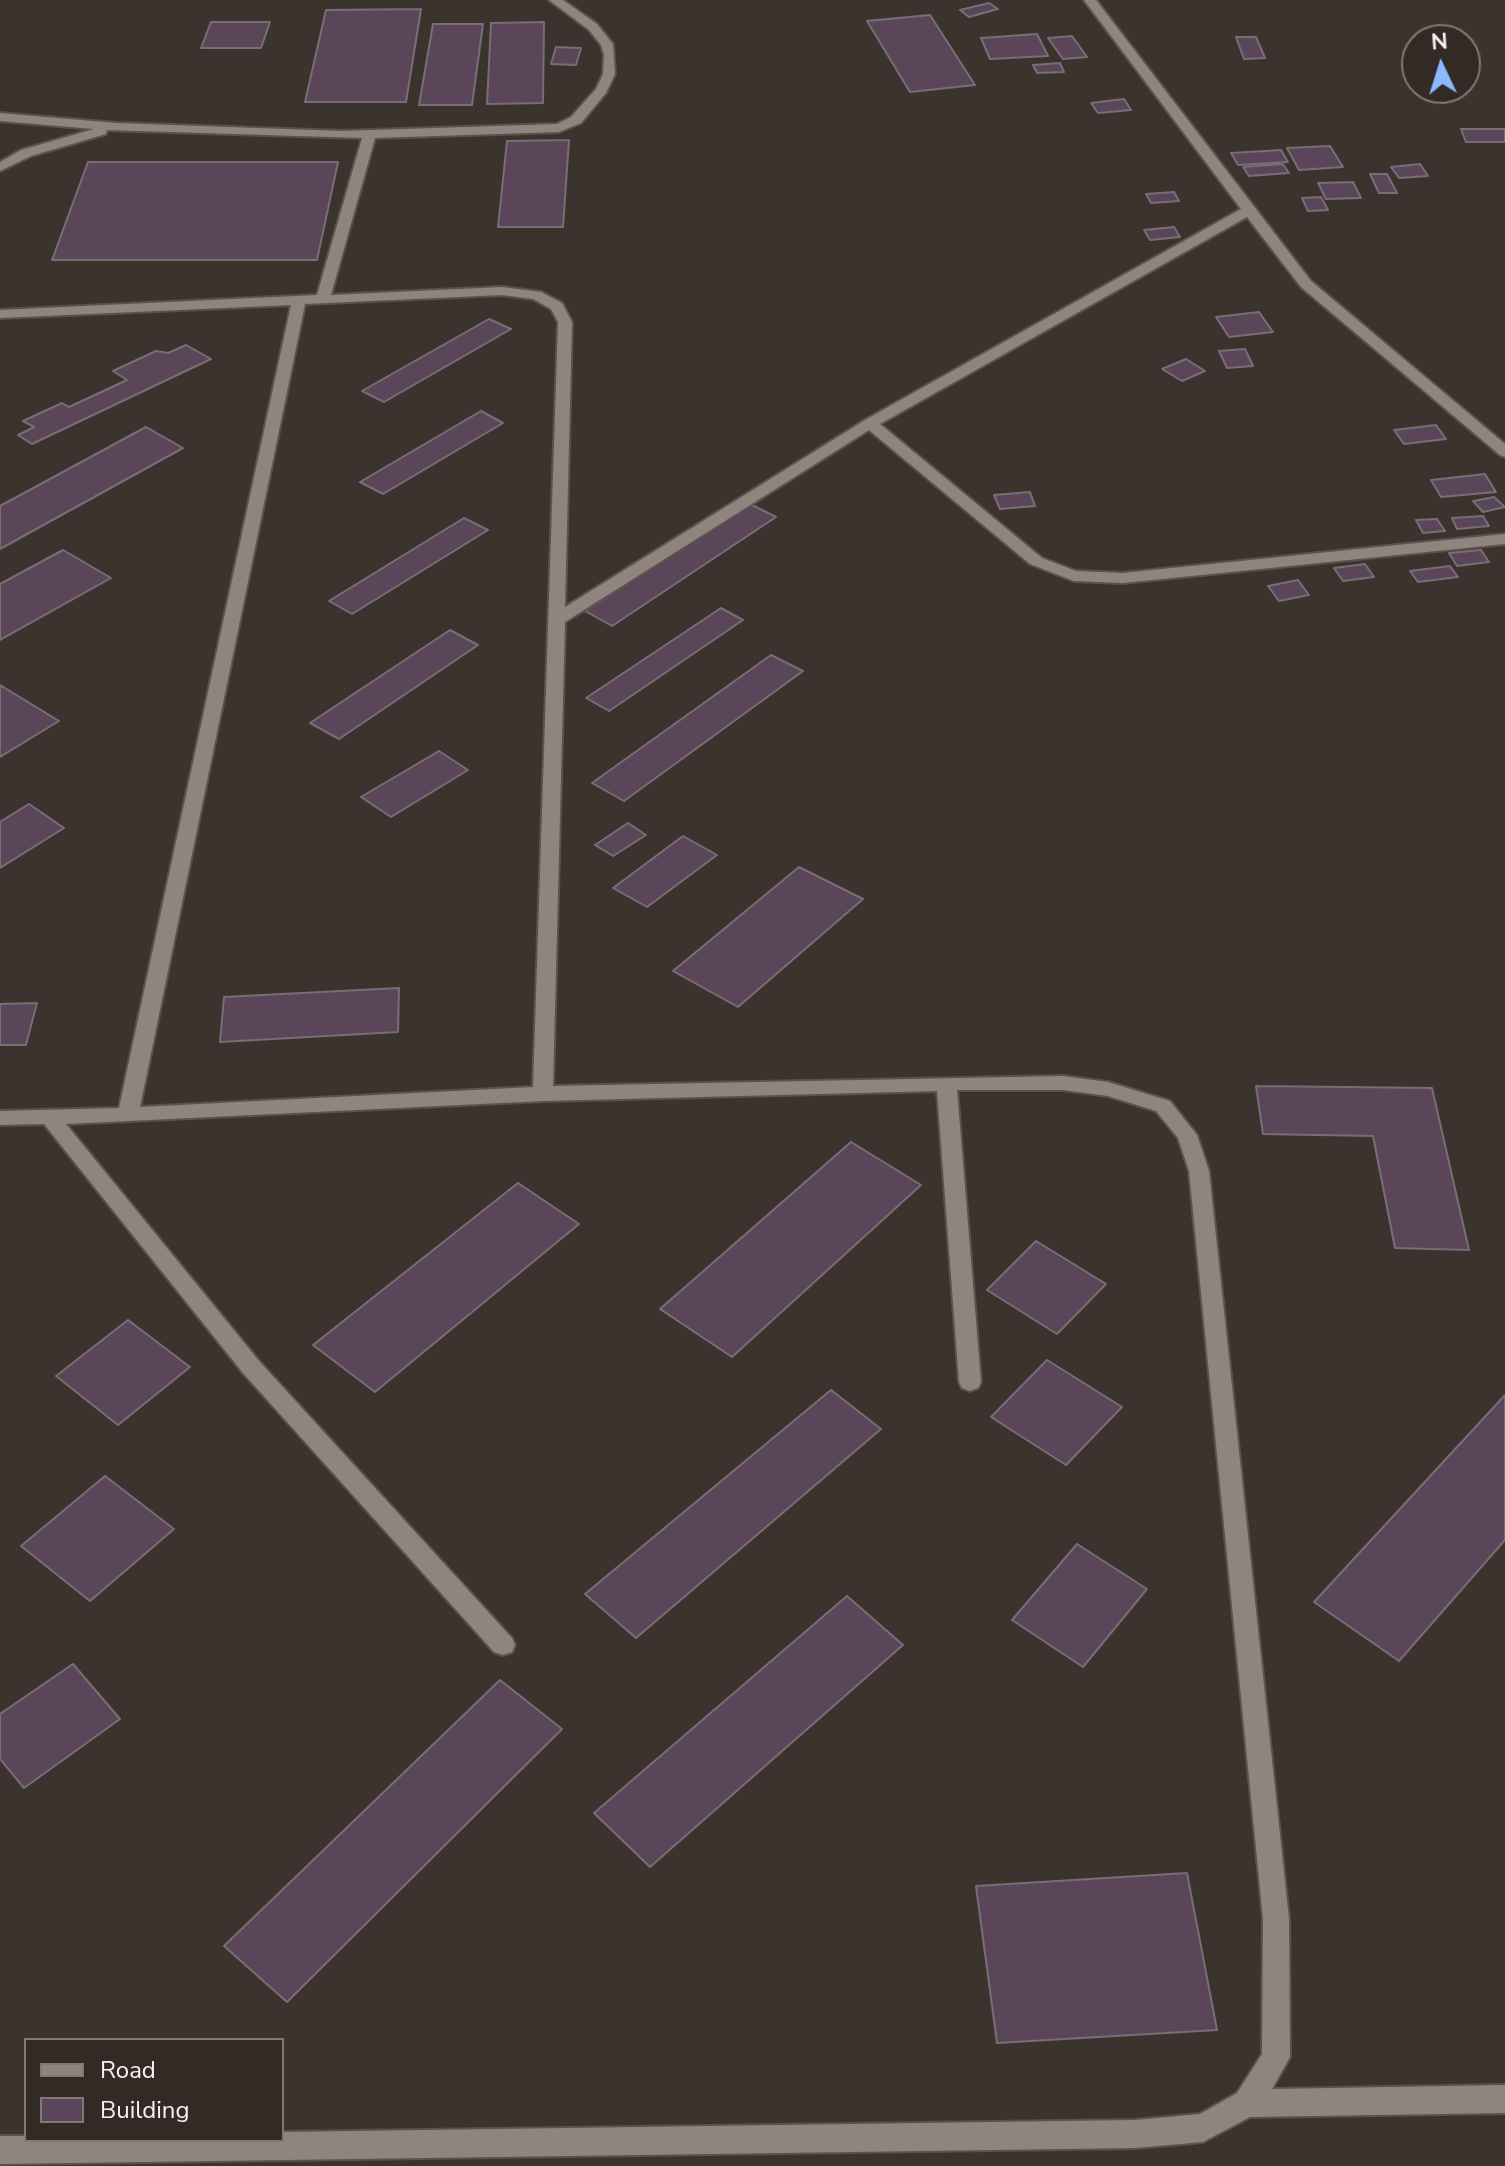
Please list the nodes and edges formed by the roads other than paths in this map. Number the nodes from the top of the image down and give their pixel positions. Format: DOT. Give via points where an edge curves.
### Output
graph roads {
  1 [pos="555,0"];
  2 [pos="1090,0"];
  3 [pos="0,117"];
  4 [pos="116,127"];
  5 [pos="369,135"];
  6 [pos="0,167"];
  7 [pos="1249,210"];
  8 [pos="323,299"];
  9 [pos="299,300"];
  10 [pos="0,314"];
  11 [pos="870,423"];
  12 [pos="1505,452"];
  13 [pos="1505,539"];
  14 [pos="556,620"];
  15 [pos="946,1084"];
  16 [pos="543,1094"];
  17 [pos="128,1115"];
  18 [pos="0,1118"];
  19 [pos="50,1118"];
  20 [pos="970,1382"];
  21 [pos="503,1645"];
  22 [pos="1505,2099"];
  23 [pos="1247,2103"];
  24 [pos="0,2150"];
  1 -- 5 [label="street" via="593,27 610,55 606,82 576,120 545,130"];
  2 -- 7 [label="street"];
  3 -- 4 [label="street"];
  4 -- 5 [label="street"];
  4 -- 6 [label="street" via="47,146"];
  5 -- 8 [label="street"];
  7 -- 11 [label="street"];
  7 -- 12 [label="street" via="1306,284"];
  8 -- 9 [label="street"];
  8 -- 14 [label="street" via="502,291 536,295 557,306 565,322"];
  9 -- 10 [label="street"];
  9 -- 17 [label="street"];
  11 -- 13 [label="street" via="1036,561 1074,576 1123,578"];
  11 -- 14 [label="street"];
  14 -- 16 [label="street"];
  15 -- 16 [label="street"];
  15 -- 20 [label="street"];
  15 -- 23 [label="street" via="1063,1083 1108,1089 1163,1106 1187,1135 1199,1171 1276,1919 1276,2057"];
  16 -- 17 [label="street"];
  17 -- 19 [label="street"];
  18 -- 19 [label="street"];
  19 -- 21 [label="street" via="251,1367"];
  22 -- 23 [label="street"];
  23 -- 24 [label="street" via="1203,2128 1135,2134"];
}
